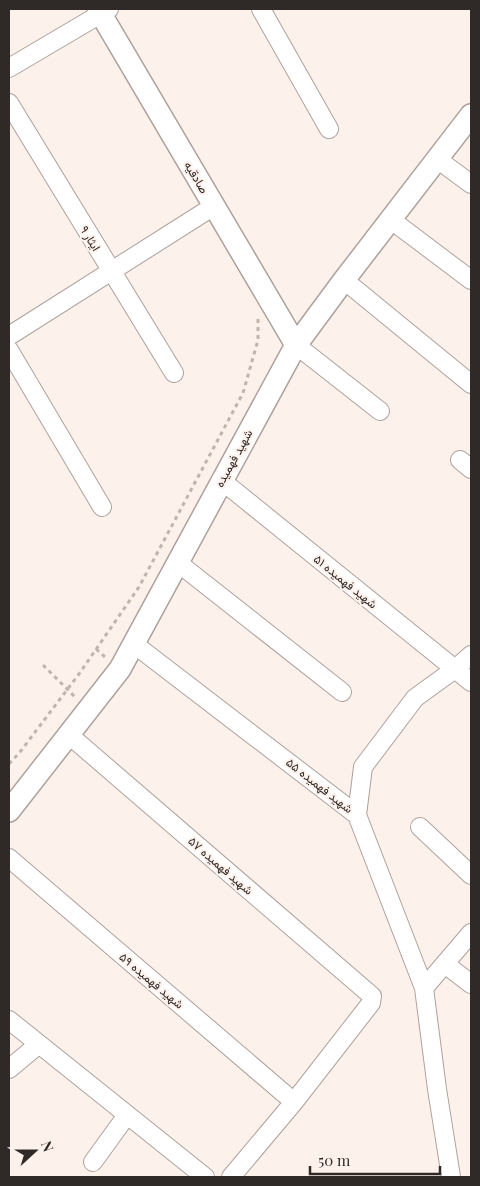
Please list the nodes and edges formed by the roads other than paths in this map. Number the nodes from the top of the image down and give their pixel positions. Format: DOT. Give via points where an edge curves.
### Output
graph roads {
  1 [pos="261,9"];
  2 [pos="103,11"];
  3 [pos="9,68"];
  4 [pos="9,103"];
  5 [pos="471,114"];
  6 [pos="329,129"];
  7 [pos="437,159"];
  8 [pos="471,184"];
  9 [pos="214,206"];
  10 [pos="390,220"];
  11 [pos="111,271"];
  12 [pos="344,280"];
  13 [pos="471,280"];
  14 [pos="9,336"];
  15 [pos="296,345"];
  16 [pos="9,350"];
  17 [pos="174,373"];
  18 [pos="471,384"];
  19 [pos="380,410"];
  20 [pos="221,480"];
  21 [pos="102,507"];
  22 [pos="177,562"];
  23 [pos="134,644"];
  24 [pos="471,655"];
  25 [pos="455,669"];
  26 [pos="471,682"];
  27 [pos="342,692"];
  28 [pos="68,734"];
  29 [pos="9,810"];
  30 [pos="357,815"];
  31 [pos="420,827"];
  32 [pos="9,858"];
  33 [pos="471,875"];
  34 [pos="471,933"];
  35 [pos="445,964"];
  36 [pos="471,984"];
  37 [pos="424,988"];
  38 [pos="9,1020"];
  39 [pos="39,1044"];
  40 [pos="9,1069"];
  41 [pos="294,1102"];
  42 [pos="127,1115"];
  43 [pos="93,1162"];
  44 [pos="205,1177"];
  45 [pos="231,1177"];
  46 [pos="451,1177"];
  1 -- 6 [label="street"];
  2 -- 3 [label="street"];
  2 -- 9 [label="street, صادقیه"];
  4 -- 11 [label="street, ایثار ۹"];
  5 -- 7 [label="street, شهید فهمیده"];
  7 -- 8 [label="street"];
  7 -- 10 [label="street, شهید فهمیده"];
  9 -- 11 [label="street"];
  9 -- 15 [label="street, صادقیه"];
  10 -- 12 [label="street, شهید فهمیده"];
  10 -- 13 [label="street"];
  11 -- 14 [label="street"];
  11 -- 17 [label="street, ایثار ۹"];
  12 -- 15 [label="street, شهید فهمیده"];
  12 -- 18 [label="street"];
  15 -- 19 [label="street"];
  15 -- 20 [label="street, شهید فهمیده"];
  16 -- 21 [label="street"];
  20 -- 22 [label="street, شهید فهمیده"];
  20 -- 25 [label="street, شهید فهمیده ۵۱"];
  22 -- 23 [label="street, شهید فهمیده"];
  22 -- 27 [label="street"];
  23 -- 28 [label="street, شهید فهمیده" via="120,669"];
  23 -- 30 [label="street, شهید فهمیده ۵۵"];
  24 -- 25 [label="street"];
  25 -- 26 [label="street, شهید فهمیده ۵۱"];
  25 -- 30 [label="street" via="415,698 363,767"];
  28 -- 29 [label="street, شهید فهمیده"];
  28 -- 41 [label="street, شهید فهمیده ۵۷" via="372,996 371,1003"];
  30 -- 37 [label="street, شهید فهمیده ۵۵"];
  31 -- 33 [label="street"];
  32 -- 41 [label="street, شهید فهمیده ۵۹"];
  34 -- 35 [label="street"];
  35 -- 36 [label="street"];
  35 -- 37 [label="street"];
  37 -- 46 [label="street, شهید فهمیده ۵۵"];
  38 -- 39 [label="street"];
  39 -- 40 [label="street"];
  39 -- 42 [label="street"];
  41 -- 45 [label="street"];
  42 -- 43 [label="street"];
  42 -- 44 [label="street"];
}
